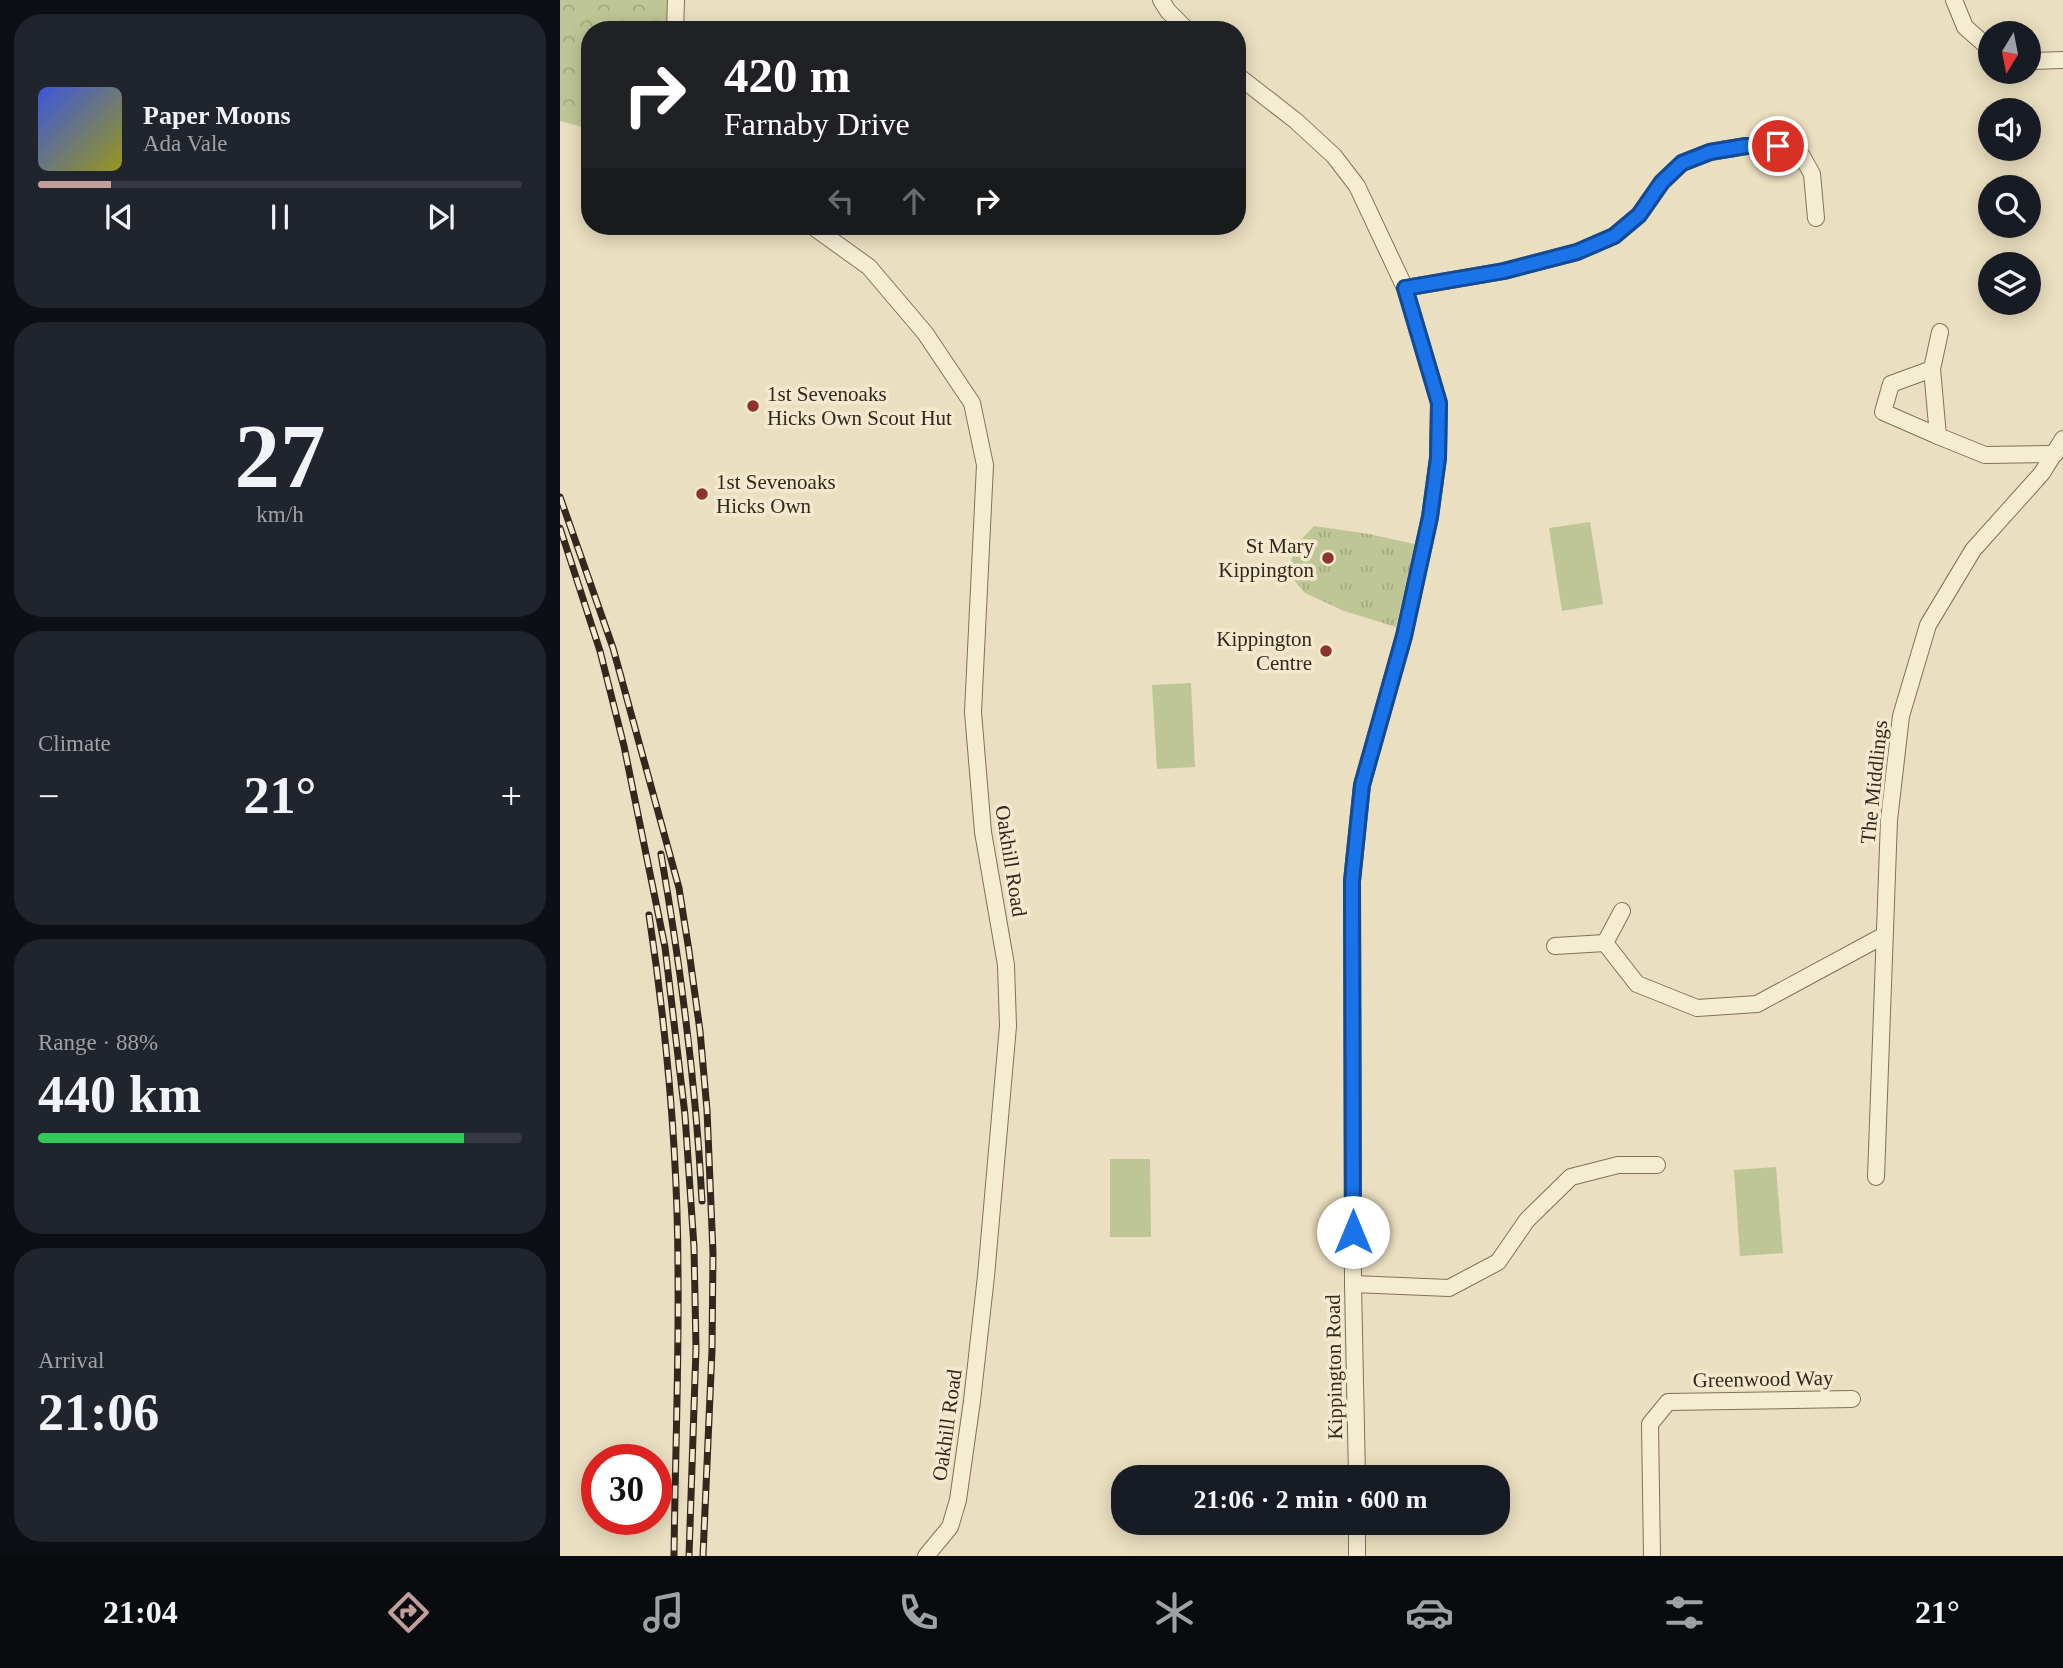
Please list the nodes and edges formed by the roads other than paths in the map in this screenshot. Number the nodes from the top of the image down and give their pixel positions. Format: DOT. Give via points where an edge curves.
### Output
graph roads {
  1 [pos="676,0"];
  2 [pos="1161,0"];
  3 [pos="1954,0"];
  4 [pos="675,21"];
  5 [pos="1178,21"];
  6 [pos="1978,38"];
  7 [pos="2063,60"];
  8 [pos="2041,61"];
  9 [pos="1246,82"];
  10 [pos="1816,218"];
  11 [pos="825,235"];
  12 [pos="1405,288"];
  13 [pos="1940,332"];
  14 [pos="1932,369"];
  15 [pos="1938,436"];
  16 [pos="2059,446"];
  17 [pos="1622,911"];
  18 [pos="1883,936"];
  19 [pos="1605,943"];
  20 [pos="1555,946"];
  21 [pos="1657,1165"];
  22 [pos="1876,1177"];
  23 [pos="1353,1284"];
  24 [pos="1852,1399"];
  25 [pos="1357,1465"];
  26 [pos="1357,1535"];
  27 [pos="926,1556"];
  28 [pos="1357,1556"];
  29 [pos="1652,1556"];
  1 -- 4 [label="street"];
  2 -- 5 [label="street"];
  3 -- 6 [label="street" via="1965,27"];
  7 -- 8 [label="street"];
  9 -- 12 [label="street, Kippington Road" via="1334,156 1357,187"];
  10 -- 12 [label="street" via="1812,174 1802,156 1778,146 1710,152 1682,163 1639,215 1614,236 1577,252 1504,271"];
  11 -- 27 [label="street, Oakhill Road" via="869,267 925,333 972,403 985,465 973,712 983,832 1006,965 1008,1026 985,1289 960,1488 950,1527"];
  12 -- 23 [label="street, Kippington Road" via="1439,403 1438,458 1404,636 1362,785 1354,861"];
  13 -- 14 [label="street"];
  14 -- 15 [label="street"];
  14 -- 15 [label="street" via="1891,384 1883,412"];
  15 -- 16 [label="street" via="1985,455"];
  16 -- 18 [label="street, The Middlings" via="2042,473 1973,550 1928,625 1901,716"];
  17 -- 19 [label="street"];
  18 -- 19 [label="street" via="1757,1004 1697,1008 1637,984"];
  18 -- 22 [label="street, The Middlings"];
  19 -- 20 [label="street"];
  21 -- 23 [label="street" via="1618,1165 1571,1177 1527,1220 1498,1262 1449,1288"];
  23 -- 25 [label="street, Kippington Road"];
  24 -- 29 [label="street, Greenwood Way" via="1668,1402 1650,1424"];
  26 -- 28 [label="street"];
}
